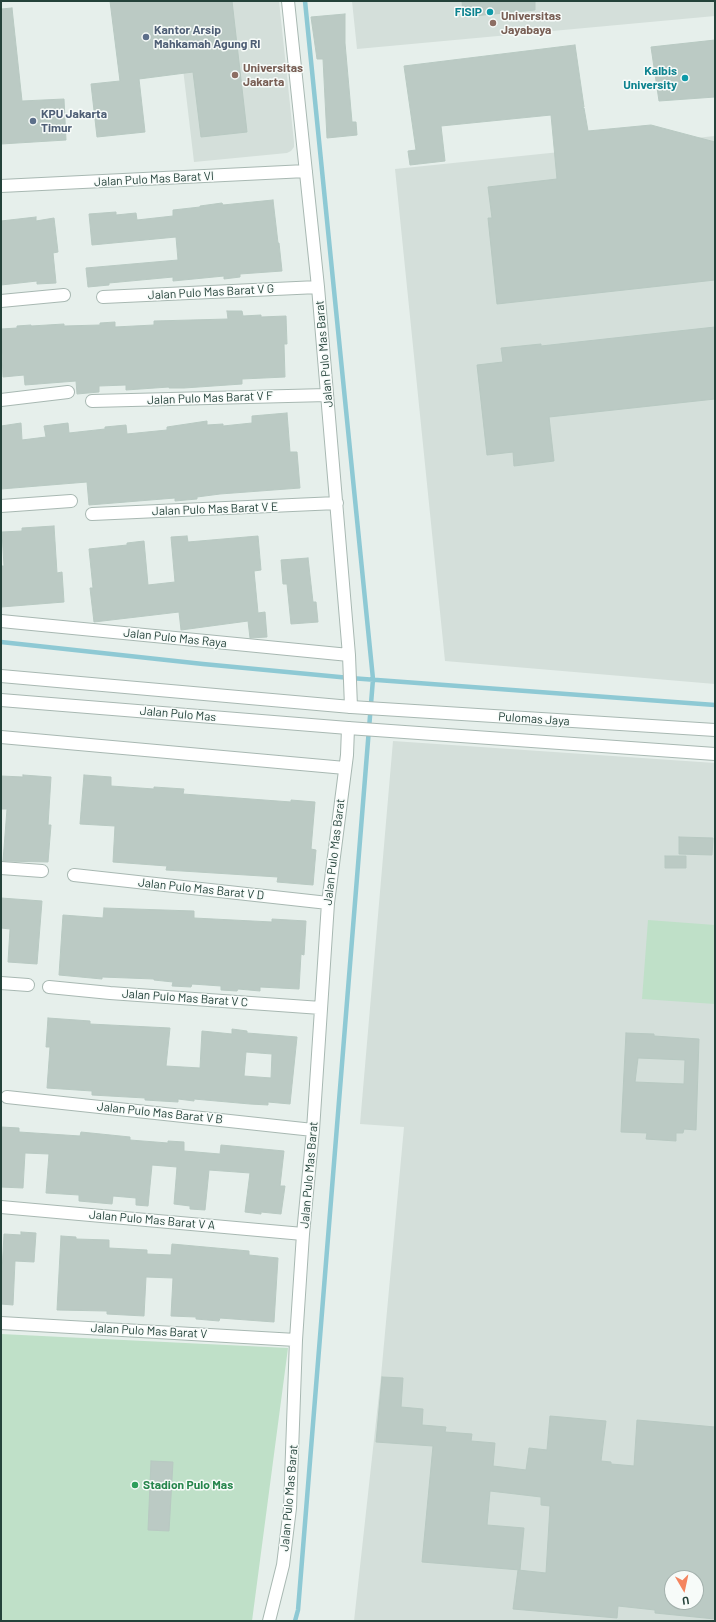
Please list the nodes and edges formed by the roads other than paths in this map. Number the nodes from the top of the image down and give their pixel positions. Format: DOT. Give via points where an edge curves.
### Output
graph roads {
  1 [pos="288,1"];
  2 [pos="306,171"];
  3 [pos="1,186"];
  4 [pos="318,287"];
  5 [pos="64,295"];
  6 [pos="103,297"];
  7 [pos="1,301"];
  8 [pos="68,392"];
  9 [pos="327,395"];
  10 [pos="1,400"];
  11 [pos="92,402"];
  12 [pos="71,501"];
  13 [pos="337,503"];
  14 [pos="1,506"];
  15 [pos="92,514"];
  16 [pos="1,621"];
  17 [pos="350,660"];
  18 [pos="1,676"];
  19 [pos="1,700"];
  20 [pos="352,705"];
  21 [pos="715,730"];
  22 [pos="351,731"];
  23 [pos="1,737"];
  24 [pos="715,754"];
  25 [pos="345,768"];
  26 [pos="1,868"];
  27 [pos="42,871"];
  28 [pos="74,875"];
  29 [pos="328,903"];
  30 [pos="1,983"];
  31 [pos="28,985"];
  32 [pos="49,987"];
  33 [pos="322,1008"];
  34 [pos="7,1097"];
  35 [pos="313,1130"];
  36 [pos="1,1207"];
  37 [pos="303,1234"];
  38 [pos="1,1323"];
  39 [pos="296,1340"];
  40 [pos="269,1621"];
  1 -- 2 [label="street, Jalan Pulo Mas Barat"];
  2 -- 3 [label="street, Jalan Pulo Mas Barat VI"];
  2 -- 4 [label="street, Jalan Pulo Mas Barat"];
  4 -- 6 [label="street, Jalan Pulo Mas Barat V G"];
  4 -- 9 [label="street, Jalan Pulo Mas Barat"];
  5 -- 7 [label="street"];
  8 -- 10 [label="street"];
  9 -- 11 [label="street, Jalan Pulo Mas Barat V F"];
  9 -- 13 [label="street, Jalan Pulo Mas Barat"];
  12 -- 14 [label="street"];
  13 -- 15 [label="street, Jalan Pulo Mas Barat V E"];
  13 -- 17 [label="street, Jalan Pulo Mas Barat"];
  16 -- 17 [label="street, Jalan Pulo Mas Raya"];
  17 -- 20 [label="street, Jalan Pulo Mas Barat"];
  18 -- 20 [label="street, Jalan Pulo Mas"];
  19 -- 22 [label="street, Jalan Pulo Mas"];
  20 -- 21 [label="street, Pulomas Jaya"];
  22 -- 24 [label="street, Pulomas Jaya" via="390,730"];
  22 -- 25 [label="street, Jalan Pulo Mas Barat"];
  23 -- 25 [label="street"];
  25 -- 29 [label="street, Jalan Pulo Mas Barat"];
  26 -- 27 [label="street"];
  28 -- 29 [label="street, Jalan Pulo Mas Barat V D"];
  29 -- 33 [label="street, Jalan Pulo Mas Barat"];
  30 -- 31 [label="street"];
  32 -- 33 [label="street, Jalan Pulo Mas Barat V C"];
  33 -- 35 [label="street, Jalan Pulo Mas Barat"];
  34 -- 35 [label="street, Jalan Pulo Mas Barat V B"];
  35 -- 37 [label="street, Jalan Pulo Mas Barat"];
  36 -- 37 [label="street, Jalan Pulo Mas Barat V A"];
  37 -- 39 [label="street, Jalan Pulo Mas Barat"];
  38 -- 39 [label="street, Jalan Pulo Mas Barat V"];
  39 -- 40 [label="street, Jalan Pulo Mas Barat" via="290,1508 283,1565"];
}
